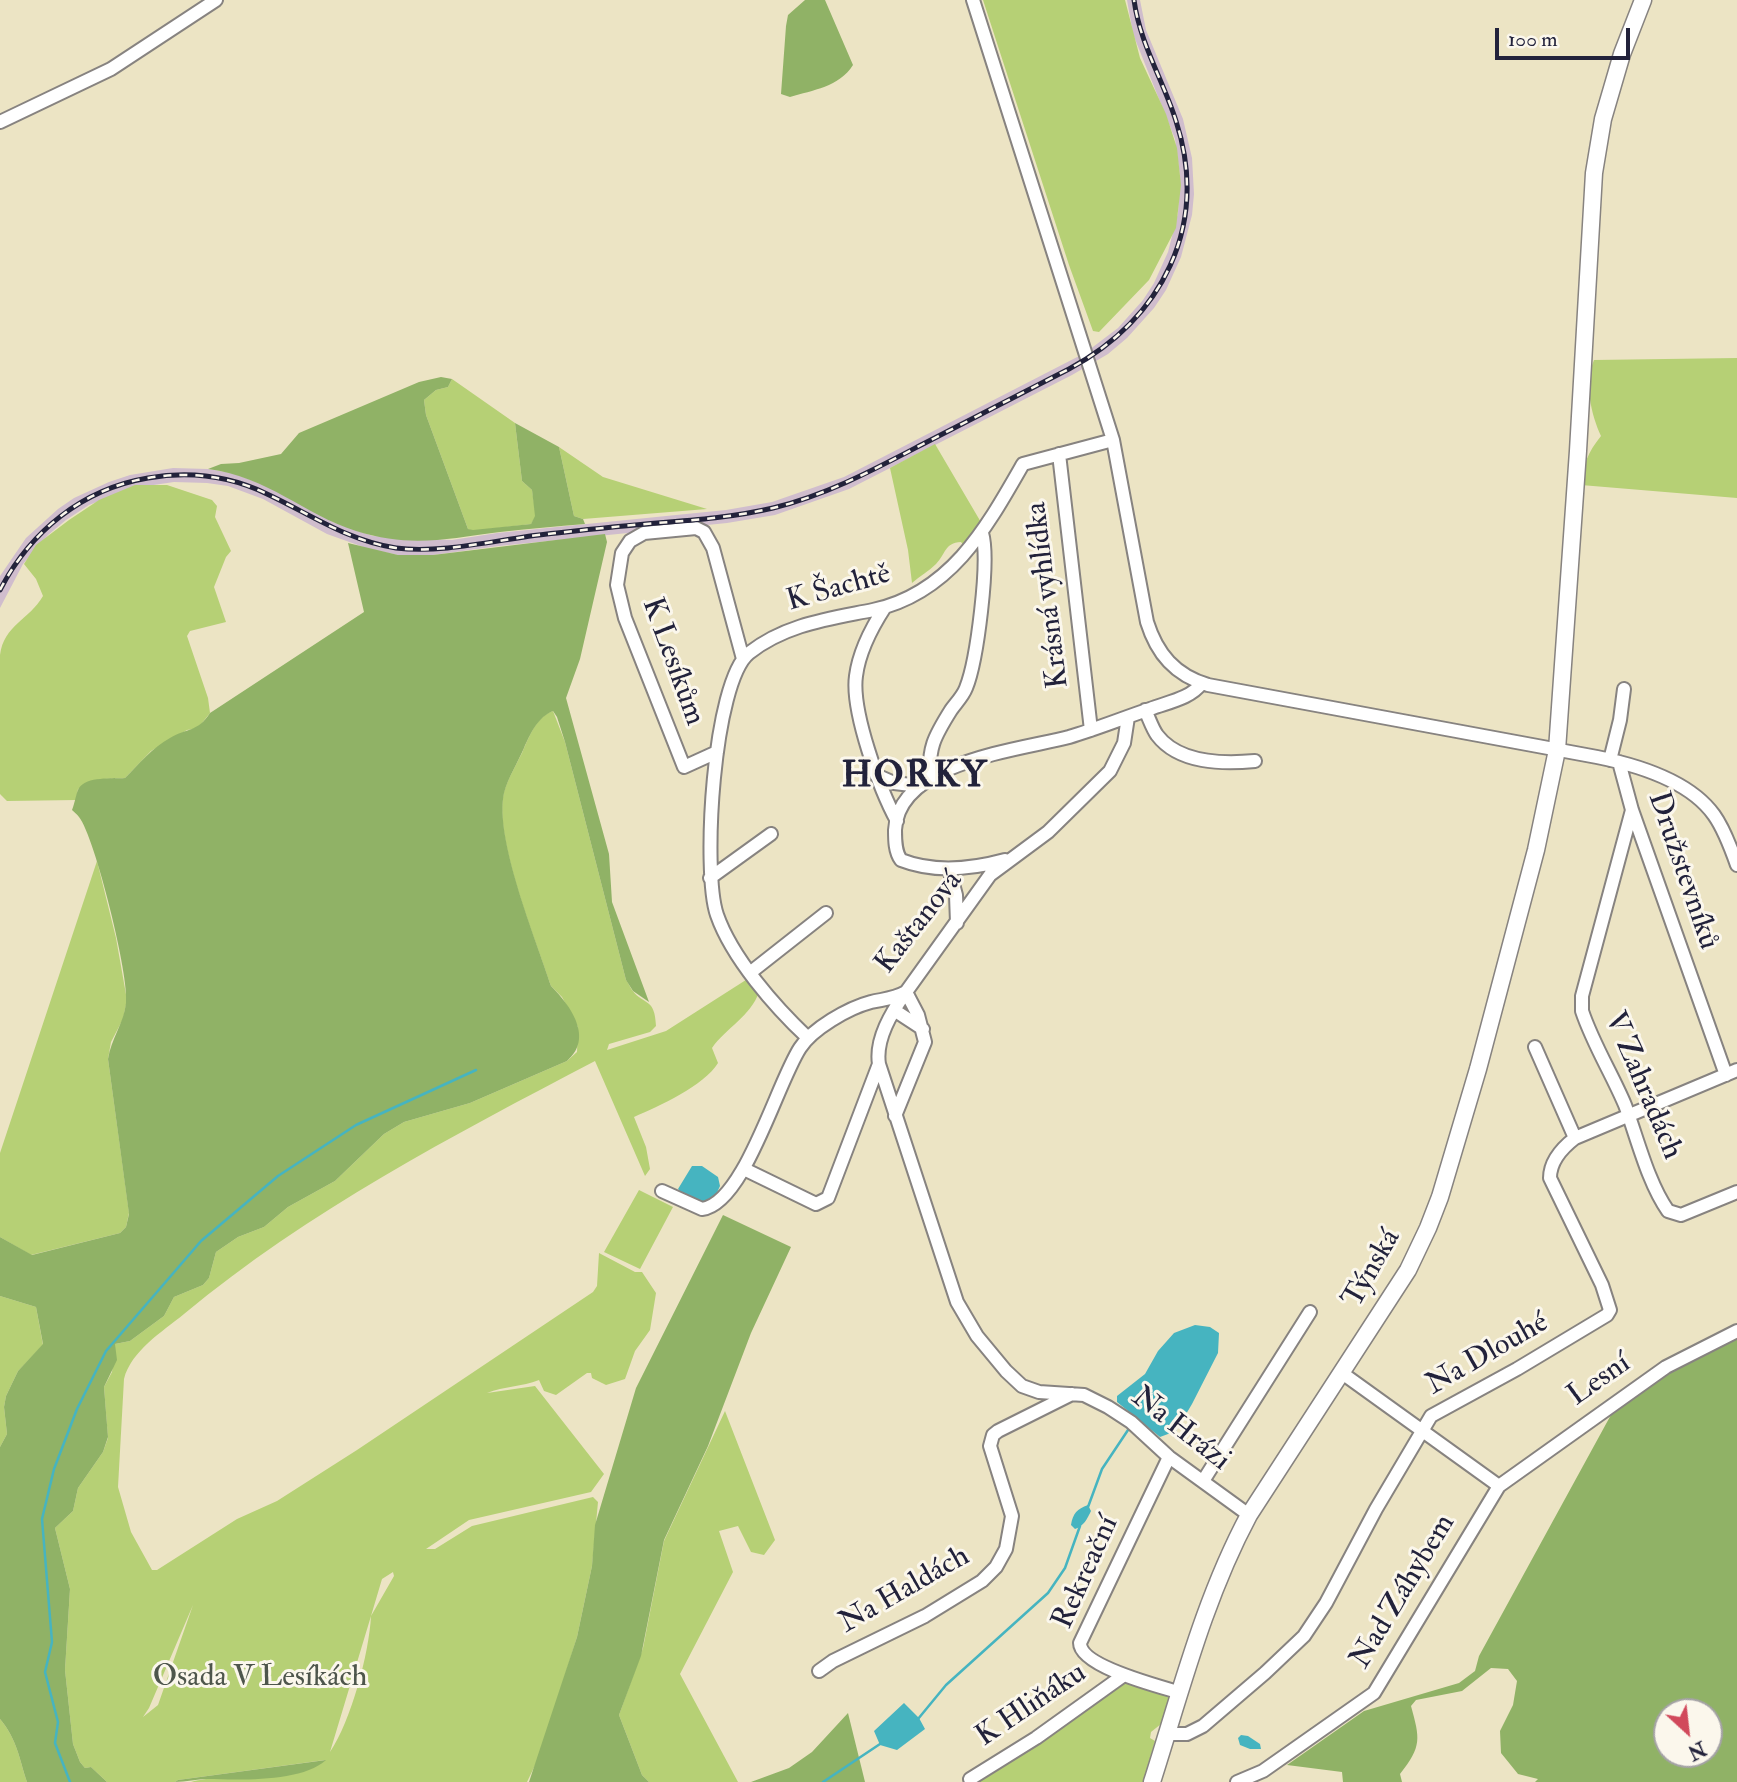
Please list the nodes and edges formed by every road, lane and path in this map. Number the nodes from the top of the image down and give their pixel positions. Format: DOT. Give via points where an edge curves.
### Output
graph roads {
  1 [pos="216,0"];
  2 [pos="972,0"];
  3 [pos="1643,0"];
  4 [pos="0,122"];
  5 [pos="1113,440"];
  6 [pos="1059,454"];
  7 [pos="982,533"];
  8 [pos="885,607"];
  9 [pos="743,659"];
  10 [pos="1202,683"];
  11 [pos="1623,689"];
  12 [pos="1145,710"];
  13 [pos="1128,718"];
  14 [pos="1091,730"];
  15 [pos="1557,750"];
  16 [pos="717,751"];
  17 [pos="1255,761"];
  18 [pos="1615,761"];
  19 [pos="876,775"];
  20 [pos="925,783"];
  21 [pos="1632,810"];
  22 [pos="897,821"];
  23 [pos="771,834"];
  24 [pos="1011,858"];
  25 [pos="1737,865"];
  26 [pos="949,869"];
  27 [pos="710,878"];
  28 [pos="827,913"];
  29 [pos="957,923"];
  30 [pos="751,972"];
  31 [pos="906,992"];
  32 [pos="894,1010"];
  33 [pos="923,1029"];
  34 [pos="808,1038"];
  35 [pos="1535,1047"];
  36 [pos="878,1064"];
  37 [pos="1732,1072"];
  38 [pos="895,1115"];
  39 [pos="1628,1116"];
  40 [pos="1575,1138"];
  41 [pos="744,1169"];
  42 [pos="662,1191"];
  43 [pos="1737,1192"];
  44 [pos="1310,1312"];
  45 [pos="1737,1331"];
  46 [pos="1342,1373"];
  47 [pos="1076,1393"];
  48 [pos="1422,1429"];
  49 [pos="1169,1457"];
  50 [pos="1203,1481"];
  51 [pos="1499,1486"];
  52 [pos="1249,1514"];
  53 [pos="819,1671"];
  54 [pos="1124,1675"];
  55 [pos="1178,1692"];
  56 [pos="1166,1734"];
  57 [pos="970,1780"];
  58 [pos="1152,1782"];
  59 [pos="1237,1782"];
  1 -- 4 [label="street" via="111,69"];
  2 -- 5 [label="street"];
  3 -- 15 [label="main road, Týnská" via="1603,119 1594,173"];
  5 -- 6 [label="street, K Šachtě"];
  5 -- 10 [label="street" via="1152,638 1172,666"];
  6 -- 7 [label="street, K Šachtě" via="1023,464"];
  6 -- 14 [label="street, Krásná vyhlídka"];
  7 -- 8 [label="street, K Šachtě" via="936,580"];
  7 -- 20 [label="street" via="985,567 972,663 965,690 932,742"];
  8 -- 9 [label="street, K Šachtě" via="791,628"];
  8 -- 19 [label="street" via="861,656 855,682"];
  9 -- 16 [label="street" via="726,706"];
  9 -- 16 [label="street, K Lesíkům" via="713,548 704,533 684,527 644,533 630,541 622,553 617,585 625,618 684,767"];
  10 -- 12 [label="street" via="1188,696"];
  10 -- 15 [label="street"];
  11 -- 18 [label="street"];
  12 -- 13 [label="street"];
  12 -- 17 [label="street" via="1157,735 1187,756 1223,764"];
  13 -- 14 [label="street"];
  13 -- 24 [label="street, Kaštanová" via="1124,743 1110,771 1048,832"];
  14 -- 20 [label="street" via="992,753"];
  15 -- 18 [label="street"];
  15 -- 46 [label="main road, Týnská" via="1536,850 1445,1183 1408,1270"];
  16 -- 27 [label="street"];
  18 -- 21 [label="street, Družstevníků"];
  18 -- 25 [label="street" via="1665,779 1698,799 1716,818"];
  19 -- 20 [label="street" via="894,783"];
  19 -- 22 [label="street"];
  20 -- 22 [label="street" via="902,804"];
  21 -- 37 [label="street, Družstevníků"];
  21 -- 39 [label="street, V Zahradách" via="1581,1003"];
  22 -- 26 [label="street" via="896,847 901,860"];
  23 -- 27 [label="street"];
  24 -- 26 [label="street"];
  24 -- 29 [label="street, Kaštanová" via="990,875"];
  26 -- 29 [label="street"];
  27 -- 30 [label="street" via="718,917"];
  28 -- 30 [label="street"];
  29 -- 31 [label="street, Kaštanová"];
  30 -- 34 [label="street"];
  31 -- 32 [label="street"];
  31 -- 33 [label="street"];
  31 -- 34 [label="street, Kaštanová" via="863,1005"];
  32 -- 33 [label="street"];
  32 -- 36 [label="street" via="881,1041"];
  33 -- 38 [label="street" via="924,1049"];
  34 -- 41 [label="street, Kaštanová"];
  35 -- 40 [label="street"];
  36 -- 38 [label="street"];
  36 -- 41 [label="street" via="828,1198 816,1203"];
  37 -- 39 [label="street"];
  38 -- 47 [label="street" via="957,1302 971,1328 1022,1386 1039,1392"];
  39 -- 40 [label="street"];
  39 -- 43 [label="street, V Zahradách" via="1664,1206 1674,1214 1693,1212"];
  40 -- 48 [label="street, Na Dlouhé" via="1559,1152 1550,1178 1610,1310 1575,1336 1432,1416"];
  41 -- 42 [label="street, Kaštanová" via="727,1195 706,1209"];
  44 -- 50 [label="street"];
  45 -- 51 [label="street, Lesní" via="1666,1367"];
  46 -- 48 [label="street"];
  46 -- 52 [label="main road, Týnská"];
  47 -- 49 [label="street, Na Hrázi" via="1120,1414"];
  47 -- 53 [label="street, Na Haldách" via="993,1435 990,1446 1012,1526 1006,1549 989,1575 925,1616"];
  48 -- 51 [label="street"];
  48 -- 56 [label="street, Na Dlouhé" via="1304,1636 1203,1726 1187,1734"];
  49 -- 50 [label="street, Na Hrázi"];
  49 -- 54 [label="street, Rekreační" via="1080,1643 1086,1657"];
  50 -- 52 [label="street, Na Hrázi"];
  51 -- 59 [label="street, Nad Záhybem" via="1374,1693 1263,1772"];
  52 -- 55 [label="main road, Týnská" via="1221,1569"];
  54 -- 55 [label="street, Rekreační"];
  54 -- 57 [label="street, K Hliňáku"];
  55 -- 56 [label="main road, Týnská"];
  56 -- 58 [label="main road, Týnská"];
}
